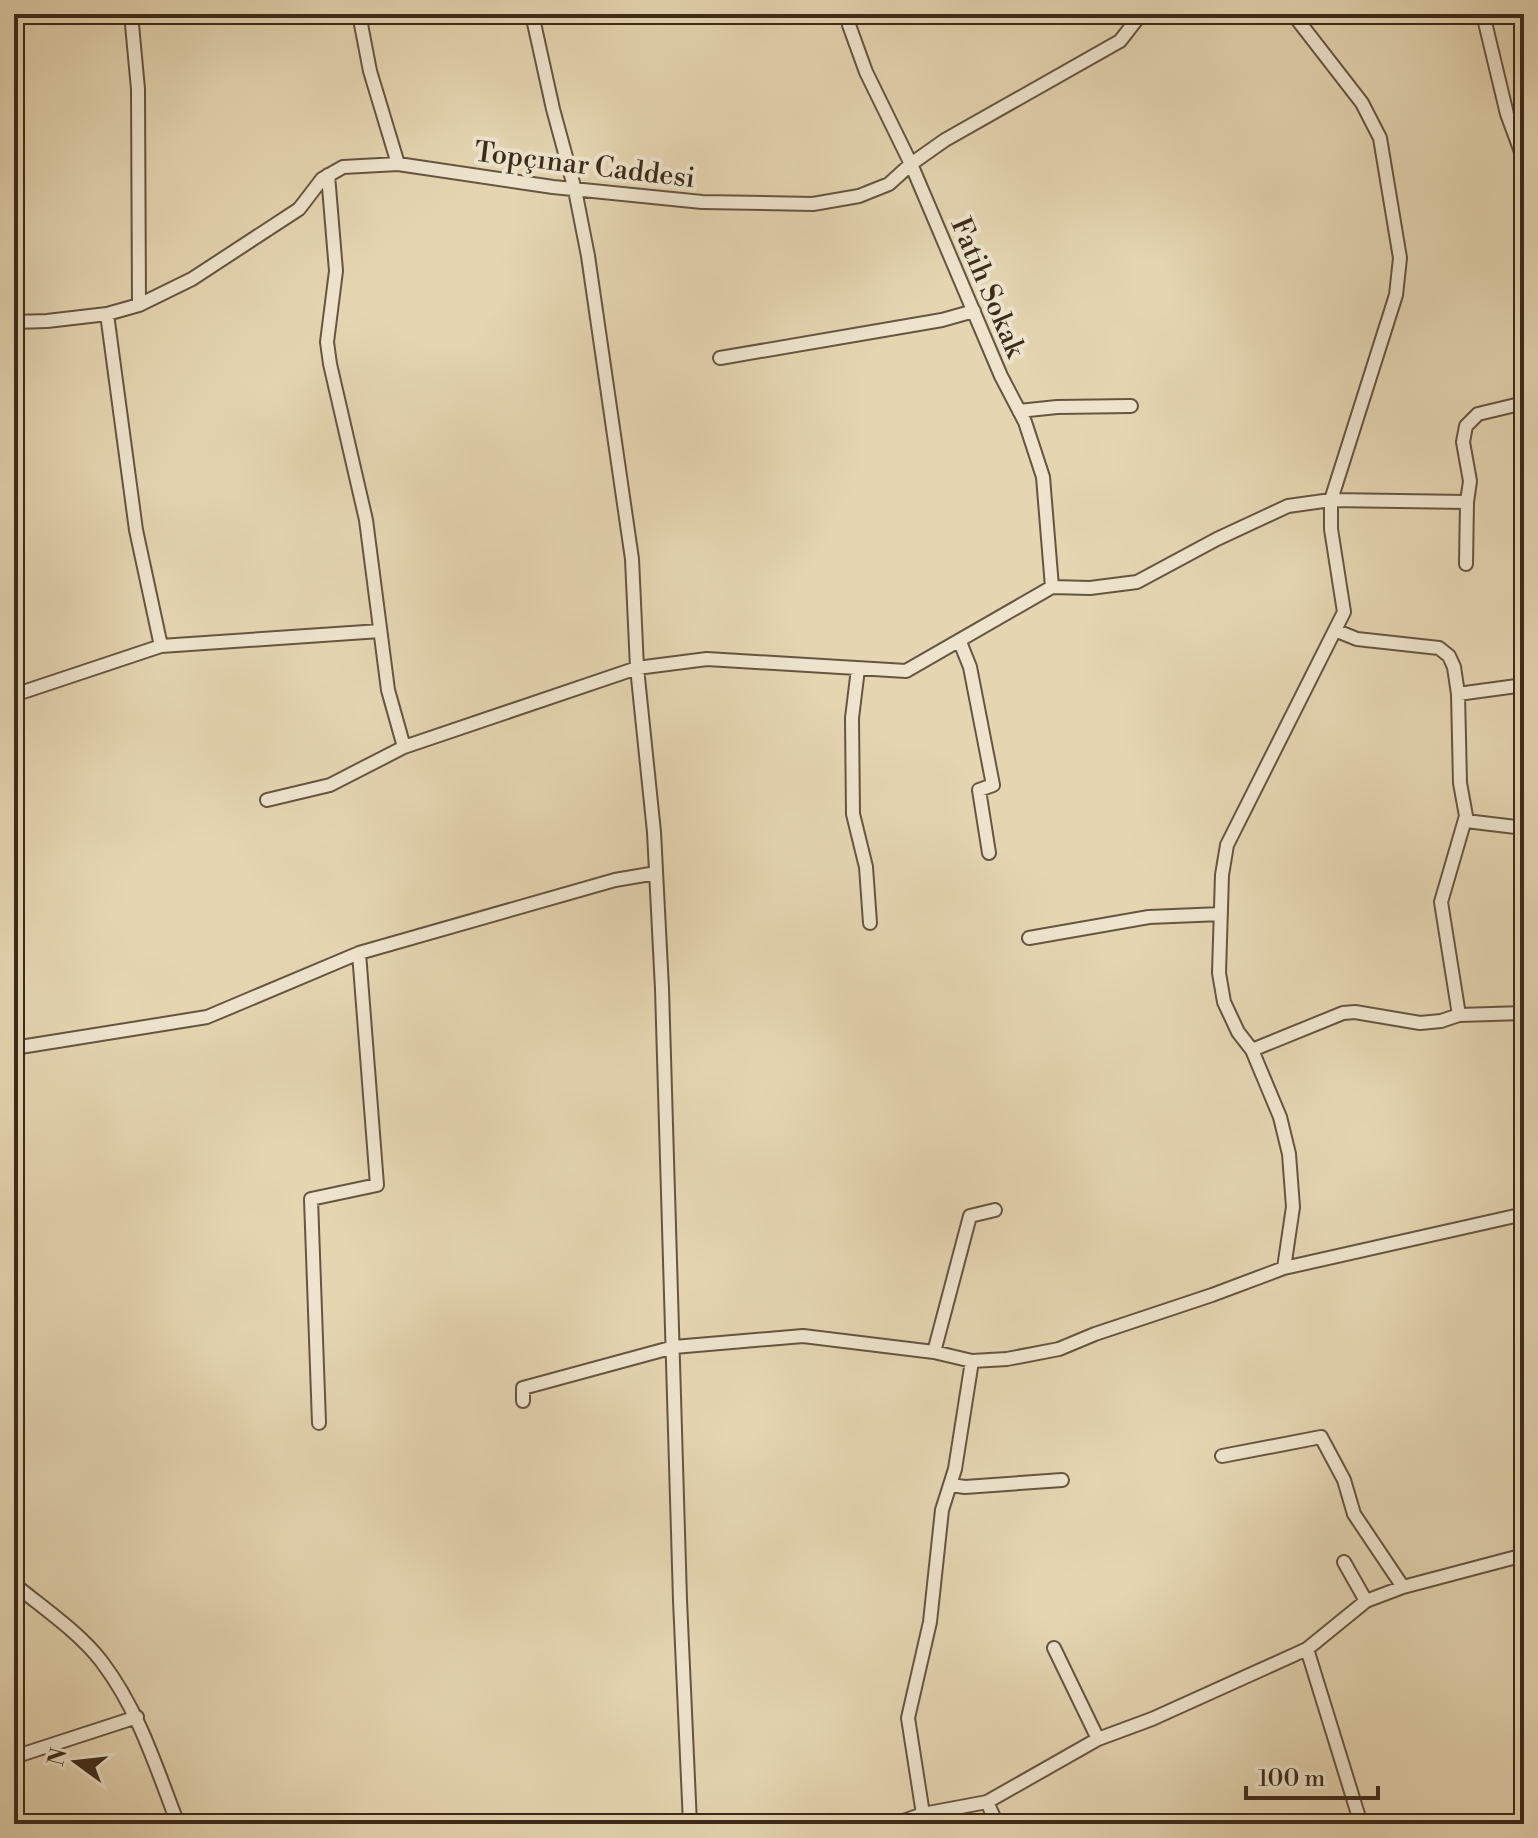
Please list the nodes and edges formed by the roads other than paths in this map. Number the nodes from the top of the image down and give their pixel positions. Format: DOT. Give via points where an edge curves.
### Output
graph roads {
  1 [pos="131,14"];
  2 [pos="359,14"];
  3 [pos="532,14"];
  4 [pos="849,14"];
  5 [pos="1141,14"];
  6 [pos="1293,14"];
  7 [pos="1483,14"];
  8 [pos="1524,160"];
  9 [pos="398,164"];
  10 [pos="911,164"];
  11 [pos="328,175"];
  12 [pos="575,190"];
  13 [pos="139,305"];
  14 [pos="974,311"];
  15 [pos="107,314"];
  16 [pos="14,322"];
  17 [pos="720,358"];
  18 [pos="1524,403"];
  19 [pos="1131,406"];
  20 [pos="1019,411"];
  21 [pos="1331,500"];
  22 [pos="1467,502"];
  23 [pos="1466,564"];
  24 [pos="1052,587"];
  25 [pos="380,631"];
  26 [pos="1337,631"];
  27 [pos="960,642"];
  28 [pos="161,646"];
  29 [pos="637,668"];
  30 [pos="858,669"];
  31 [pos="1524,685"];
  32 [pos="1458,694"];
  33 [pos="14,695"];
  34 [pos="404,747"];
  35 [pos="267,800"];
  36 [pos="1466,821"];
  37 [pos="1524,828"];
  38 [pos="989,853"];
  39 [pos="656,873"];
  40 [pos="1221,914"];
  41 [pos="870,923"];
  42 [pos="1029,938"];
  43 [pos="359,953"];
  44 [pos="1524,1013"];
  45 [pos="1459,1015"];
  46 [pos="14,1048"];
  47 [pos="1252,1050"];
  48 [pos="995,1210"];
  49 [pos="1524,1214"];
  50 [pos="1284,1268"];
  51 [pos="674,1347"];
  52 [pos="934,1352"];
  53 [pos="972,1361"];
  54 [pos="523,1401"];
  55 [pos="319,1423"];
  56 [pos="1222,1456"];
  57 [pos="1062,1480"];
  58 [pos="951,1485"];
  59 [pos="1524,1555"];
  60 [pos="1344,1562"];
  61 [pos="14,1584"];
  62 [pos="1403,1587"];
  63 [pos="1366,1601"];
  64 [pos="1054,1648"];
  65 [pos="1307,1649"];
  66 [pos="137,1717"];
  67 [pos="1098,1739"];
  68 [pos="14,1757"];
  69 [pos="987,1802"];
  70 [pos="923,1814"];
  71 [pos="178,1824"];
  72 [pos="690,1824"];
  73 [pos="895,1824"];
  74 [pos="997,1824"];
  75 [pos="1361,1824"];
  1 -- 13 [label="street" via="138,89"];
  2 -- 9 [label="street"];
  3 -- 12 [label="street"];
  4 -- 10 [label="street, Fatih Sokak" via="866,72"];
  5 -- 10 [label="street, Topçınar Caddesi" via="1120,41"];
  6 -- 21 [label="street" via="1362,103 1380,138 1400,258 1396,295"];
  7 -- 8 [label="street"];
  9 -- 11 [label="street, Topçınar Caddesi" via="343,167"];
  9 -- 12 [label="street, Topçınar Caddesi"];
  10 -- 12 [label="street, Topçınar Caddesi" via="889,184 813,204 702,202"];
  10 -- 14 [label="street, Fatih Sokak"];
  11 -- 13 [label="street" via="299,209 192,279"];
  11 -- 25 [label="street" via="336,271 327,342 366,520"];
  12 -- 29 [label="street" via="632,559"];
  13 -- 15 [label="street"];
  14 -- 17 [label="street"];
  14 -- 20 [label="street, Fatih Sokak"];
  15 -- 16 [label="street"];
  15 -- 28 [label="street" via="136,530"];
  18 -- 22 [label="street" via="1478,414 1466,426"];
  19 -- 20 [label="street"];
  20 -- 24 [label="street, Fatih Sokak" via="1043,477"];
  21 -- 22 [label="street"];
  21 -- 24 [label="street" via="1288,506 1137,582"];
  21 -- 26 [label="street" via="1344,612"];
  22 -- 23 [label="street"];
  24 -- 27 [label="street"];
  25 -- 28 [label="street"];
  25 -- 34 [label="street" via="388,690"];
  26 -- 32 [label="street" via="1357,639 1439,648 1454,667"];
  26 -- 40 [label="street" via="1227,845"];
  27 -- 30 [label="street" via="906,671"];
  27 -- 38 [label="street" via="973,679 993,785 979,790"];
  28 -- 33 [label="street"];
  29 -- 30 [label="street" via="707,659"];
  29 -- 34 [label="street"];
  29 -- 39 [label="street"];
  30 -- 41 [label="street" via="852,799 866,867"];
  31 -- 32 [label="street"];
  32 -- 36 [label="street"];
  34 -- 35 [label="street" via="330,785"];
  36 -- 37 [label="street"];
  36 -- 45 [label="street" via="1441,902"];
  39 -- 43 [label="street"];
  39 -- 51 [label="street"];
  40 -- 42 [label="street" via="1149,917"];
  40 -- 47 [label="street" via="1219,973 1224,1002"];
  43 -- 46 [label="street" via="207,1017"];
  43 -- 55 [label="street" via="377,1185 311,1199"];
  44 -- 45 [label="street"];
  45 -- 47 [label="street" via="1420,1023 1343,1013"];
  47 -- 50 [label="street" via="1289,1154 1293,1207"];
  48 -- 52 [label="street" via="970,1216"];
  49 -- 50 [label="street"];
  50 -- 53 [label="street" via="1059,1349"];
  51 -- 52 [label="street" via="803,1336"];
  51 -- 54 [label="street" via="523,1388"];
  51 -- 72 [label="street"];
  52 -- 53 [label="street"];
  53 -- 58 [label="street"];
  56 -- 62 [label="street" via="1321,1437 1344,1480 1354,1514"];
  57 -- 58 [label="street"];
  58 -- 70 [label="street" via="942,1510 930,1622 908,1718"];
  59 -- 62 [label="street"];
  60 -- 63 [label="street"];
  61 -- 66 [label="street" via="100,1659"];
  62 -- 63 [label="street"];
  63 -- 65 [label="street"];
  64 -- 67 [label="street"];
  65 -- 67 [label="street"];
  65 -- 75 [label="street"];
  66 -- 68 [label="street"];
  66 -- 71 [label="street"];
  67 -- 69 [label="street"];
  69 -- 70 [label="street"];
  69 -- 74 [label="street"];
  70 -- 73 [label="street"];
}
